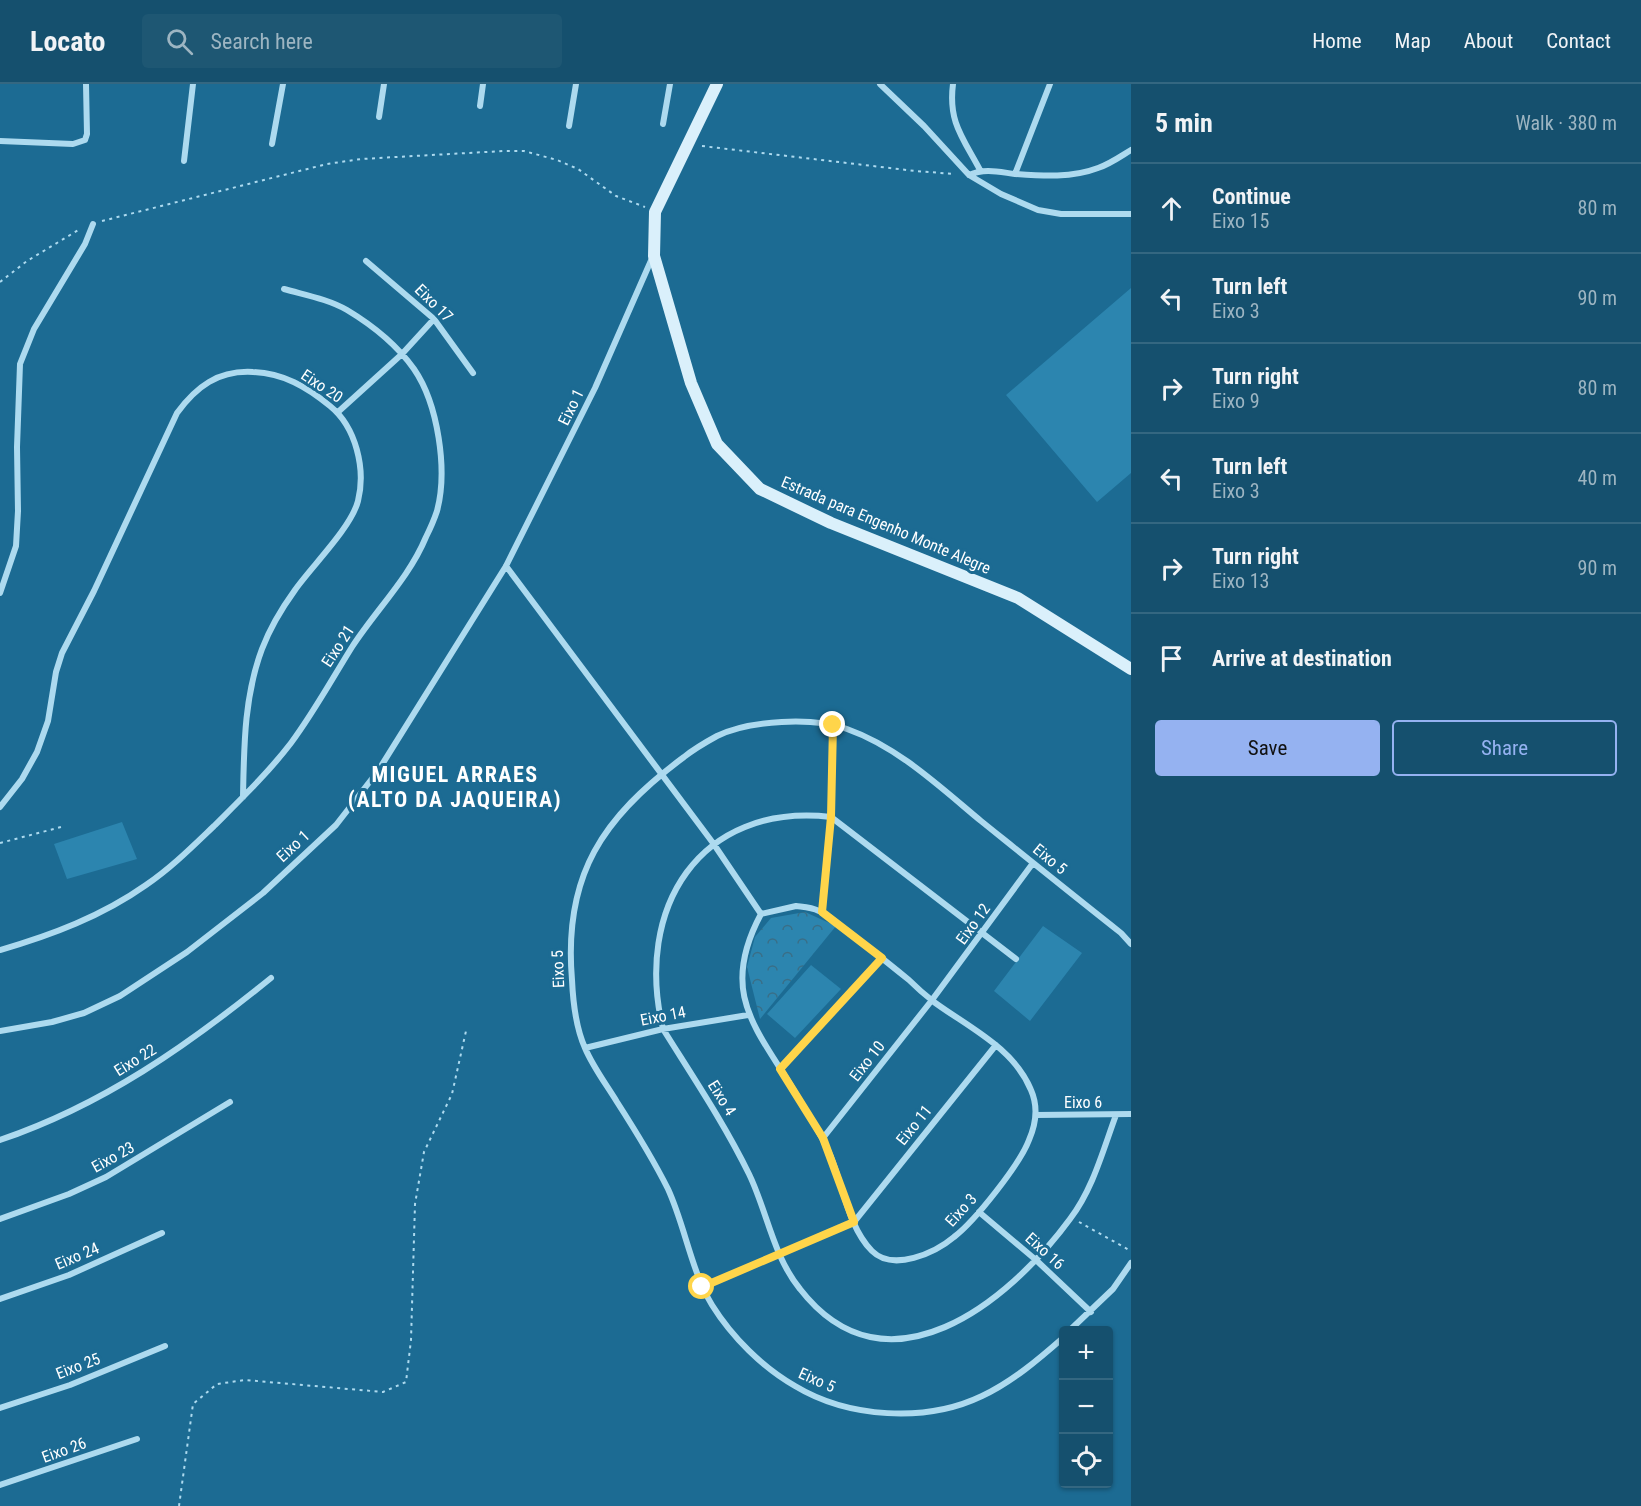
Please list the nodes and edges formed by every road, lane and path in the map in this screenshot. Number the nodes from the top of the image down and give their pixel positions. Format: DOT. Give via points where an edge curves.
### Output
graph roads {
  1 [pos="86,84"];
  2 [pos="193,84"];
  3 [pos="283,84"];
  4 [pos="384,84"];
  5 [pos="483,84"];
  6 [pos="576,84"];
  7 [pos="670,84"];
  8 [pos="717,84"];
  9 [pos="880,84"];
  10 [pos="952,84"];
  11 [pos="1050,84"];
  12 [pos="480,106"];
  13 [pos="379,117"];
  14 [pos="663,124"];
  15 [pos="568,126"];
  16 [pos="0,141"];
  17 [pos="272,144"];
  18 [pos="687,144"];
  19 [pos="1131,150"];
  20 [pos="184,161"];
  21 [pos="980,170"];
  22 [pos="1015,174"];
  23 [pos="969,175"];
  24 [pos="655,212"];
  25 [pos="1131,214"];
  26 [pos="93,224"];
  27 [pos="654,256"];
  28 [pos="366,261"];
  29 [pos="0,282"];
  30 [pos="284,289"];
  31 [pos="434,320"];
  32 [pos="402,354"];
  33 [pos="473,373"];
  34 [pos="338,412"];
  35 [pos="506,566"];
  36 [pos="0,593"];
  37 [pos="1131,669"];
  38 [pos="833,725"];
  39 [pos="661,774"];
  40 [pos="243,797"];
  41 [pos="0,807"];
  42 [pos="831,817"];
  43 [pos="65,826"];
  44 [pos="0,843"];
  45 [pos="713,843"];
  46 [pos="1033,863"];
  47 [pos="822,912"];
  48 [pos="761,914"];
  49 [pos="983,934"];
  50 [pos="1131,944"];
  51 [pos="0,950"];
  52 [pos="882,958"];
  53 [pos="1017,959"];
  54 [pos="271,978"];
  55 [pos="932,1000"];
  56 [pos="748,1015"];
  57 [pos="663,1029"];
  58 [pos="466,1030"];
  59 [pos="0,1031"];
  60 [pos="996,1045"];
  61 [pos="585,1048"];
  62 [pos="780,1069"];
  63 [pos="230,1102"];
  64 [pos="1131,1114"];
  65 [pos="1036,1115"];
  66 [pos="1116,1115"];
  67 [pos="823,1138"];
  68 [pos="0,1140"];
  69 [pos="979,1212"];
  70 [pos="1071,1218"];
  71 [pos="0,1219"];
  72 [pos="854,1222"];
  73 [pos="162,1233"];
  74 [pos="1131,1251"];
  75 [pos="779,1254"];
  76 [pos="1036,1260"];
  77 [pos="1131,1263"];
  78 [pos="702,1287"];
  79 [pos="0,1299"];
  80 [pos="1091,1312"];
  81 [pos="1075,1326"];
  82 [pos="1059,1341"];
  83 [pos="165,1346"];
  84 [pos="0,1408"];
  85 [pos="137,1438"];
  86 [pos="0,1485"];
  87 [pos="179,1506"];
  1 -- 16 [label="street" via="85,140 73,144"];
  2 -- 20 [label="street"];
  3 -- 17 [label="street"];
  4 -- 13 [label="street"];
  5 -- 12 [label="street"];
  6 -- 15 [label="street"];
  7 -- 14 [label="street"];
  8 -- 18 [label="street"];
  9 -- 23 [label="street"];
  10 -- 21 [label="street" via="954,123"];
  11 -- 22 [label="street"];
  18 -- 23 [label="path"];
  18 -- 24 [label="street"];
  19 -- 22 [label="street" via="1100,168 1078,174"];
  21 -- 22 [label="street"];
  21 -- 23 [label="street"];
  23 -- 25 [label="street" via="1038,210 1081,215"];
  24 -- 26 [label="path" via="616,196 578,169 557,160 524,151 503,151 327,164"];
  24 -- 27 [label="street, Estrada para Engenho Monte Alegre"];
  26 -- 29 [label="path" via="27,261"];
  26 -- 36 [label="street" via="86,244 34,329 20,364 16,546"];
  27 -- 35 [label="street, Eixo 1" via="595,388"];
  27 -- 37 [label="street, Estrada para Engenho Monte Alegre" via="691,383 717,444 760,489 831,523 1018,598"];
  28 -- 31 [label="street, Eixo 17"];
  30 -- 32 [label="street, Eixo 21" via="346,309"];
  31 -- 32 [label="street"];
  31 -- 33 [label="street, Eixo 17"];
  32 -- 34 [label="street"];
  32 -- 40 [label="street, Eixo 21" via="422,382 435,422 441,467 437,510 417,555 357,638 292,742"];
  34 -- 40 [label="street, Eixo 20" via="355,441 360,476 358,502 273,624 254,670"];
  34 -- 41 [label="street, Eixo 20" via="315,393 278,375 252,372 221,376 191,394 177,413 62,653 48,722 37,752"];
  35 -- 39 [label="street"];
  35 -- 59 [label="street, Eixo 1" via="360,794 336,825 263,893 188,952 120,996 84,1013"];
  38 -- 39 [label="street, Eixo 5" via="793,722 719,735"];
  38 -- 42 [label="street"];
  38 -- 46 [label="street, Eixo 5" via="885,747 910,764"];
  39 -- 45 [label="street"];
  39 -- 61 [label="street, Eixo 5" via="603,835 591,854 576,894 571,969 573,998"];
  40 -- 51 [label="street, Eixo 21" via="175,864 102,913"];
  42 -- 45 [label="street, Eixo 4" via="809,814 771,819"];
  42 -- 47 [label="street"];
  42 -- 49 [label="street"];
  43 -- 44 [label="path"];
  45 -- 48 [label="street"];
  45 -- 57 [label="street, Eixo 4" via="678,886 660,931 657,984"];
  46 -- 49 [label="street, Eixo 12"];
  46 -- 50 [label="street, Eixo 5"];
  47 -- 48 [label="street" via="796,906"];
  47 -- 52 [label="street"];
  48 -- 56 [label="street, Eixo 3" via="742,965"];
  49 -- 53 [label="street"];
  49 -- 55 [label="street, Eixo 12"];
  52 -- 55 [label="street"];
  52 -- 62 [label="street"];
  54 -- 68 [label="street, Eixo 22" via="208,1028 96,1100"];
  55 -- 60 [label="street"];
  55 -- 67 [label="street, Eixo 10"];
  56 -- 57 [label="street, Eixo 14"];
  56 -- 62 [label="street, Eixo 3"];
  57 -- 61 [label="street, Eixo 14"];
  57 -- 75 [label="street, Eixo 4" via="721,1120 759,1197"];
  58 -- 87 [label="path" via="452,1094 424,1152 415,1204 406,1382 383,1392 245,1380 217,1384 193,1404"];
  60 -- 65 [label="street" via="1031,1090"];
  60 -- 72 [label="street, Eixo 11"];
  61 -- 78 [label="street, Eixo 5" via="668,1190"];
  62 -- 67 [label="street, Eixo 3"];
  63 -- 71 [label="street, Eixo 23" via="106,1178"];
  64 -- 66 [label="street, Eixo 6"];
  65 -- 66 [label="street, Eixo 6"];
  65 -- 69 [label="street, Eixo 3" via="1023,1153"];
  66 -- 70 [label="street, Eixo 4" via="1094,1174"];
  67 -- 72 [label="street, Eixo 3"];
  69 -- 72 [label="street, Eixo 3" via="954,1238 914,1258 894,1261 873,1252"];
  69 -- 76 [label="street, Eixo 16"];
  70 -- 74 [label="path"];
  70 -- 76 [label="street, Eixo 4"];
  72 -- 75 [label="street"];
  73 -- 79 [label="street, Eixo 24" via="69,1275"];
  75 -- 76 [label="street, Eixo 4" via="800,1290 826,1315 839,1325 882,1340 916,1336 970,1315 996,1298"];
  75 -- 78 [label="street"];
  76 -- 80 [label="street, Eixo 16"];
  77 -- 80 [label="street"];
  78 -- 82 [label="street, Eixo 5" via="727,1326 770,1369 797,1388 857,1409 932,1412 982,1396 1018,1374"];
  80 -- 81 [label="street"];
  83 -- 84 [label="street, Eixo 25"];
  85 -- 86 [label="street, Eixo 26"];
}
